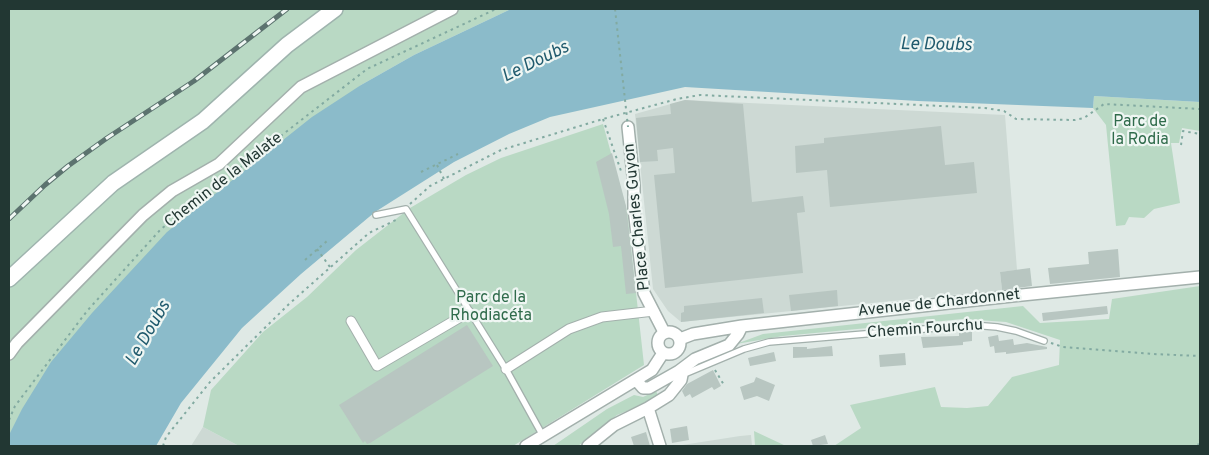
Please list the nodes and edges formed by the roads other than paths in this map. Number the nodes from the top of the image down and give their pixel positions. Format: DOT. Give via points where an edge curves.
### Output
graph roads {
  1 [pos="336,9"];
  2 [pos="452,9"];
  3 [pos="628,127"];
  4 [pos="376,215"];
  5 [pos="1200,277"];
  6 [pos="9,279"];
  7 [pos="654,311"];
  8 [pos="470,312"];
  9 [pos="351,321"];
  10 [pos="742,326"];
  11 [pos="664,332"];
  12 [pos="680,339"];
  13 [pos="1044,341"];
  14 [pos="663,353"];
  15 [pos="9,354"];
  16 [pos="506,369"];
  17 [pos="681,373"];
  18 [pos="636,380"];
  19 [pos="648,408"];
  20 [pos="543,436"];
  21 [pos="595,444"];
  22 [pos="526,446"];
  23 [pos="660,446"];
  1 -- 6 [label="main road" via="287,45 203,121 113,183"];
  2 -- 15 [label="street, Chemin de la Malate" via="301,88 219,164 172,191 143,215"];
  3 -- 7 [label="street, Place Charles Guyon" via="644,293"];
  4 -- 8 [label="lane" via="406,209"];
  5 -- 10 [label="street, Avenue de Chardonnet"];
  7 -- 11 [label="street, Place Charles Guyon"];
  7 -- 16 [label="street" via="602,317 569,329"];
  8 -- 9 [label="street" via="377,366"];
  8 -- 16 [label="lane"];
  10 -- 12 [label="street, Avenue de Chardonnet"];
  10 -- 17 [label="street" via="729,345 695,359"];
  11 -- 12 [label="street" via="671,331"];
  11 -- 14 [label="street" via="658,341 658,348"];
  12 -- 14 [label="street" via="680,347 675,352"];
  13 -- 17 [label="lane, Chemin Fourchu" via="996,326 972,325 769,342"];
  14 -- 18 [label="street" via="652,370"];
  16 -- 20 [label="lane"];
  17 -- 18 [label="street" via="646,389"];
  17 -- 19 [label="street" via="681,380 669,395"];
  18 -- 20 [label="street"];
  19 -- 21 [label="street" via="614,425"];
  19 -- 23 [label="street"];
  20 -- 22 [label="street"];
}
